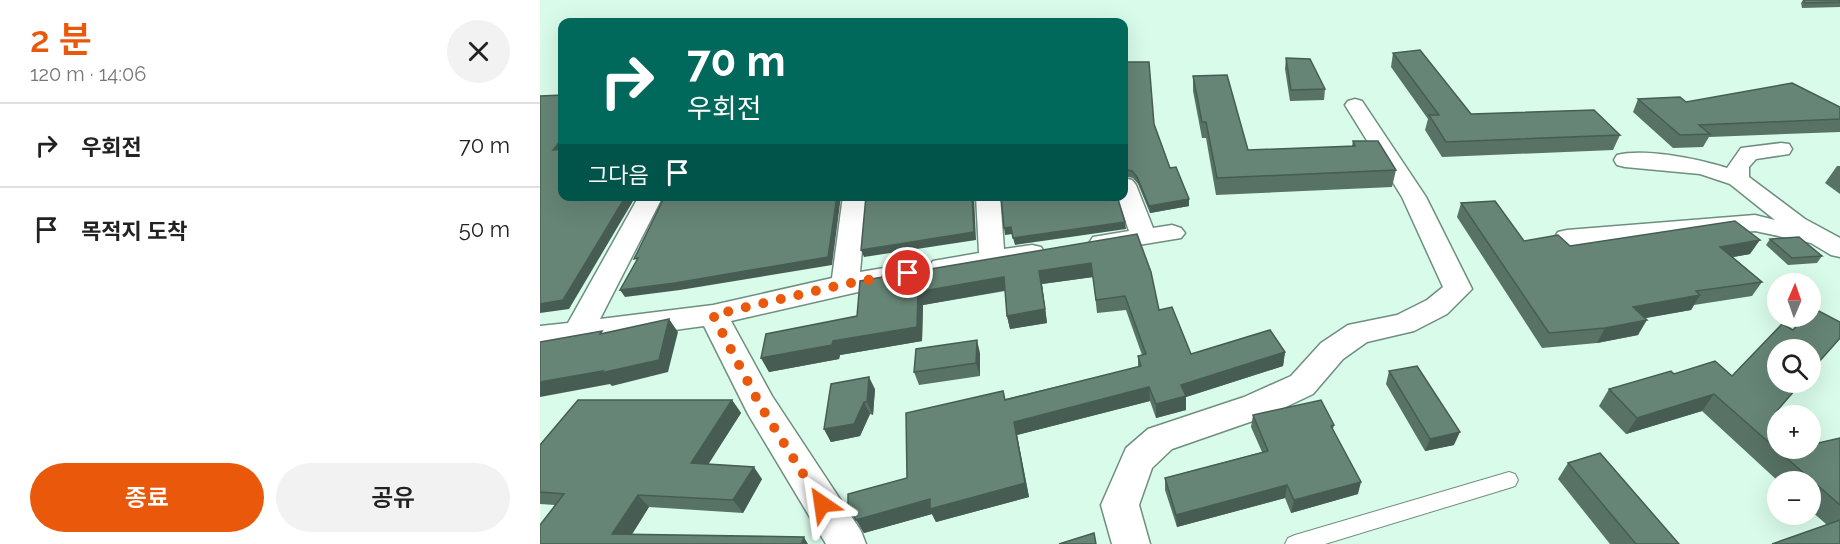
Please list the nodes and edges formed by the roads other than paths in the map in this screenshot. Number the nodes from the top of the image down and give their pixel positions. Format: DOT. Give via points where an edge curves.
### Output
graph roads {
  1 [pos="1355,105"];
  2 [pos="1781,149"];
  3 [pos="1624,160"];
  4 [pos="1738,179"];
  5 [pos="1128,195"];
  6 [pos="648,201"];
  7 [pos="854,201"];
  8 [pos="988,201"];
  9 [pos="1173,233"];
  10 [pos="1144,237"];
  11 [pos="1567,238"];
  12 [pos="1831,244"];
  13 [pos="992,259"];
  14 [pos="845,284"];
  15 [pos="713,315"];
  16 [pos="578,332"];
  17 [pos="540,337"];
  18 [pos="1509,480"];
  19 [pos="847,544"];
  20 [pos="1131,544"];
  21 [pos="1295,544"];
  1 -- 20 [label="street" via="1414,197 1458,289 1437,308 1404,324 1358,333 1332,351 1302,385 1255,407 1160,439 1138,459 1120,505"];
  2 -- 4 [label="street" via="1749,153 1738,166"];
  3 -- 4 [label="street" via="1704,168"];
  4 -- 12 [label="street" via="1781,213"];
  5 -- 10 [label="street"];
  6 -- 16 [label="street"];
  7 -- 14 [label="street"];
  8 -- 13 [label="street"];
  9 -- 10 [label="street"];
  10 -- 13 [label="street"];
  11 -- 12 [label="street" via="1755,223"];
  13 -- 14 [label="street"];
  14 -- 15 [label="street"];
  15 -- 16 [label="street"];
  15 -- 19 [label="street" via="760,405"];
  16 -- 17 [label="street"];
  18 -- 21 [label="lane"];
}
